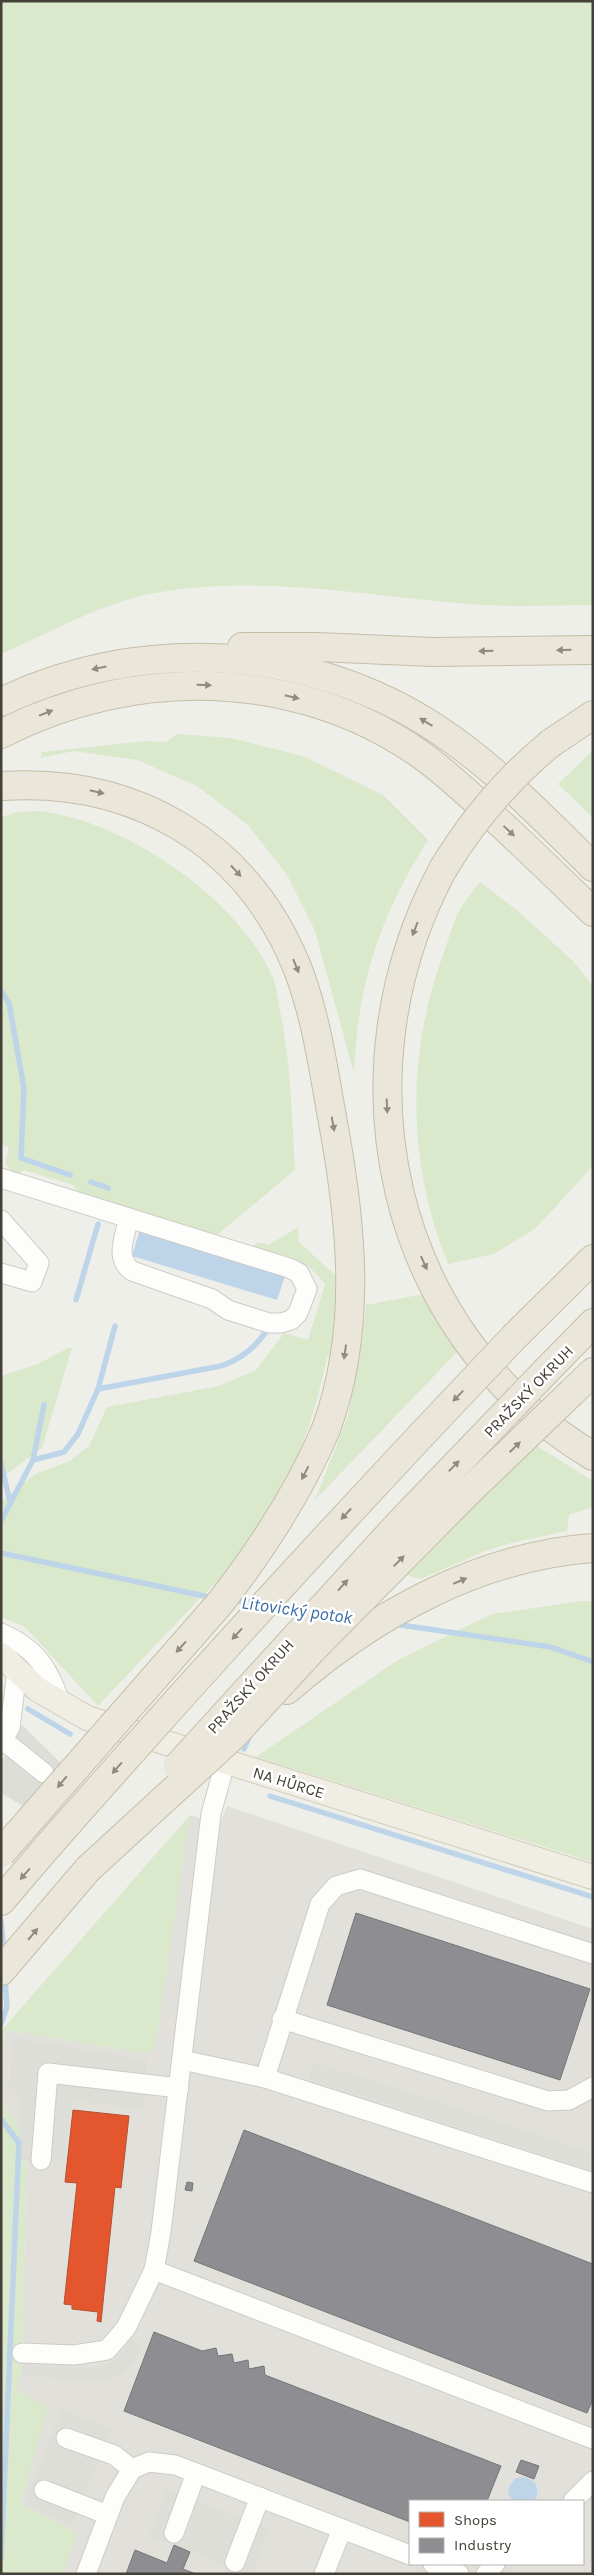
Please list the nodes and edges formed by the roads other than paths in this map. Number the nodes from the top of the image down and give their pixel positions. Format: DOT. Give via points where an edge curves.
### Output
graph roads {
  1 [pos="593,650"];
  2 [pos="147,659"];
  3 [pos="1,702"];
  4 [pos="593,714"];
  5 [pos="1,734"];
  6 [pos="1,786"];
  7 [pos="593,867"];
  8 [pos="593,912"];
  9 [pos="1,1178"];
  10 [pos="129,1218"];
  11 [pos="1,1220"];
  12 [pos="593,1241"];
  13 [pos="593,1259"];
  14 [pos="1,1273"];
  15 [pos="558,1294"];
  16 [pos="593,1323"];
  17 [pos="593,1372"];
  18 [pos="593,1456"];
  19 [pos="585,1548"];
  20 [pos="1,1633"];
  21 [pos="9,1663"];
  22 [pos="61,1704"];
  23 [pos="233,1736"];
  24 [pos="3,1742"];
  25 [pos="226,1763"];
  26 [pos="44,1773"];
  27 [pos="1,1853"];
  28 [pos="88,1869"];
  29 [pos="593,1877"];
  30 [pos="1,1901"];
  31 [pos="593,1954"];
  32 [pos="1,1971"];
  33 [pos="282,2019"];
  34 [pos="182,2060"];
  35 [pos="265,2078"];
  36 [pos="179,2088"];
  37 [pos="593,2088"];
  38 [pos="41,2160"];
  39 [pos="593,2183"];
  40 [pos="154,2270"];
  41 [pos="22,2352"];
  42 [pos="66,2438"];
  43 [pos="593,2439"];
  44 [pos="132,2470"];
  45 [pos="196,2473"];
  46 [pos="593,2481"];
  47 [pos="44,2490"];
  48 [pos="260,2497"];
  49 [pos="574,2500"];
  50 [pos="108,2515"];
  51 [pos="342,2529"];
  52 [pos="174,2533"];
  53 [pos="409,2555"];
  54 [pos="235,2562"];
  55 [pos="436,2565"];
  56 [pos="86,2574"];
  57 [pos="324,2574"];
  58 [pos="459,2574"];
  1 -- 2 [label="highway, one-way" via="432,652 273,646 206,649"];
  2 -- 3 [label="highway, one-way" via="75,673"];
  7 -- 2 [label="highway, one-way" via="472,754 385,700 322,676 274,664 199,657"];
  4 -- 18 [label="highway, one-way, bridge" via="551,743 497,793 466,832 443,869 428,896 409,944 391,1017 386,1066 390,1142 399,1190 434,1284 484,1364 537,1416"];
  5 -- 8 [label="highway, one-way" via="86,700 159,686 232,687 306,700 374,727 447,774"];
  6 -- 27 [label="highway, one-way, bridge" via="40,784 74,787 122,798 146,808 211,847 261,901 287,945 312,1016 350,1239 350,1304 345,1359 334,1406 310,1464 269,1537 220,1603"];
  9 -- 10 [label="lane"];
  10 -- 10 [label="lane" via="121,1253 125,1266 132,1271 269,1323 291,1320 298,1312 307,1289 299,1273"];
  11 -- 14 [label="lane" via="39,1263 32,1282"];
  12 -- 15 [label="highway"];
  13 -- 15 [label="highway"];
  15 -- 30 [label="highway, one-way, bridge" via="348,1512 191,1683"];
  28 -- 16 [label="highway, PRAŽSKÝ OKRUH, one-way, bridge" via="396,1526"];
  23 -- 17 [label="highway, one-way, bridge" via="345,1616"];
  23 -- 19 [label="highway, one-way, bridge" via="304,1675 389,1616 479,1572 543,1554"];
  20 -- 22 [label="lane" via="22,1642 50,1674"];
  21 -- 22 [label="main road, NA HŮRCE" via="37,1689"];
  21 -- 24 [label="lane" via="10,1727"];
  22 -- 25 [label="main road, NA HŮRCE" via="87,1718"];
  23 -- 28 [label="highway, bridge"];
  24 -- 26 [label="lane"];
  25 -- 29 [label="main road, NA HŮRCE"];
  25 -- 34 [label="lane" via="212,1814"];
  32 -- 28 [label="highway, PRAŽSKÝ OKRUH, one-way"];
  31 -- 33 [label="lane" via="360,1879 336,1886 320,1904"];
  33 -- 35 [label="lane"];
  33 -- 37 [label="lane" via="548,2101 569,2100"];
  34 -- 35 [label="lane"];
  34 -- 36 [label="lane"];
  35 -- 39 [label="lane"];
  36 -- 38 [label="lane" via="48,2072"];
  36 -- 40 [label="lane"];
  40 -- 41 [label="lane" via="126,2328 107,2350 74,2355"];
  40 -- 43 [label="lane"];
  42 -- 44 [label="lane" via="114,2455"];
  44 -- 45 [label="lane" via="149,2462 175,2465"];
  44 -- 50 [label="lane"];
  45 -- 48 [label="lane"];
  45 -- 52 [label="lane"];
  46 -- 49 [label="lane"];
  47 -- 50 [label="lane"];
  48 -- 51 [label="lane"];
  48 -- 54 [label="lane"];
  50 -- 56 [label="lane"];
  51 -- 53 [label="lane"];
  51 -- 57 [label="lane"];
  55 -- 58 [label="lane"];
}
